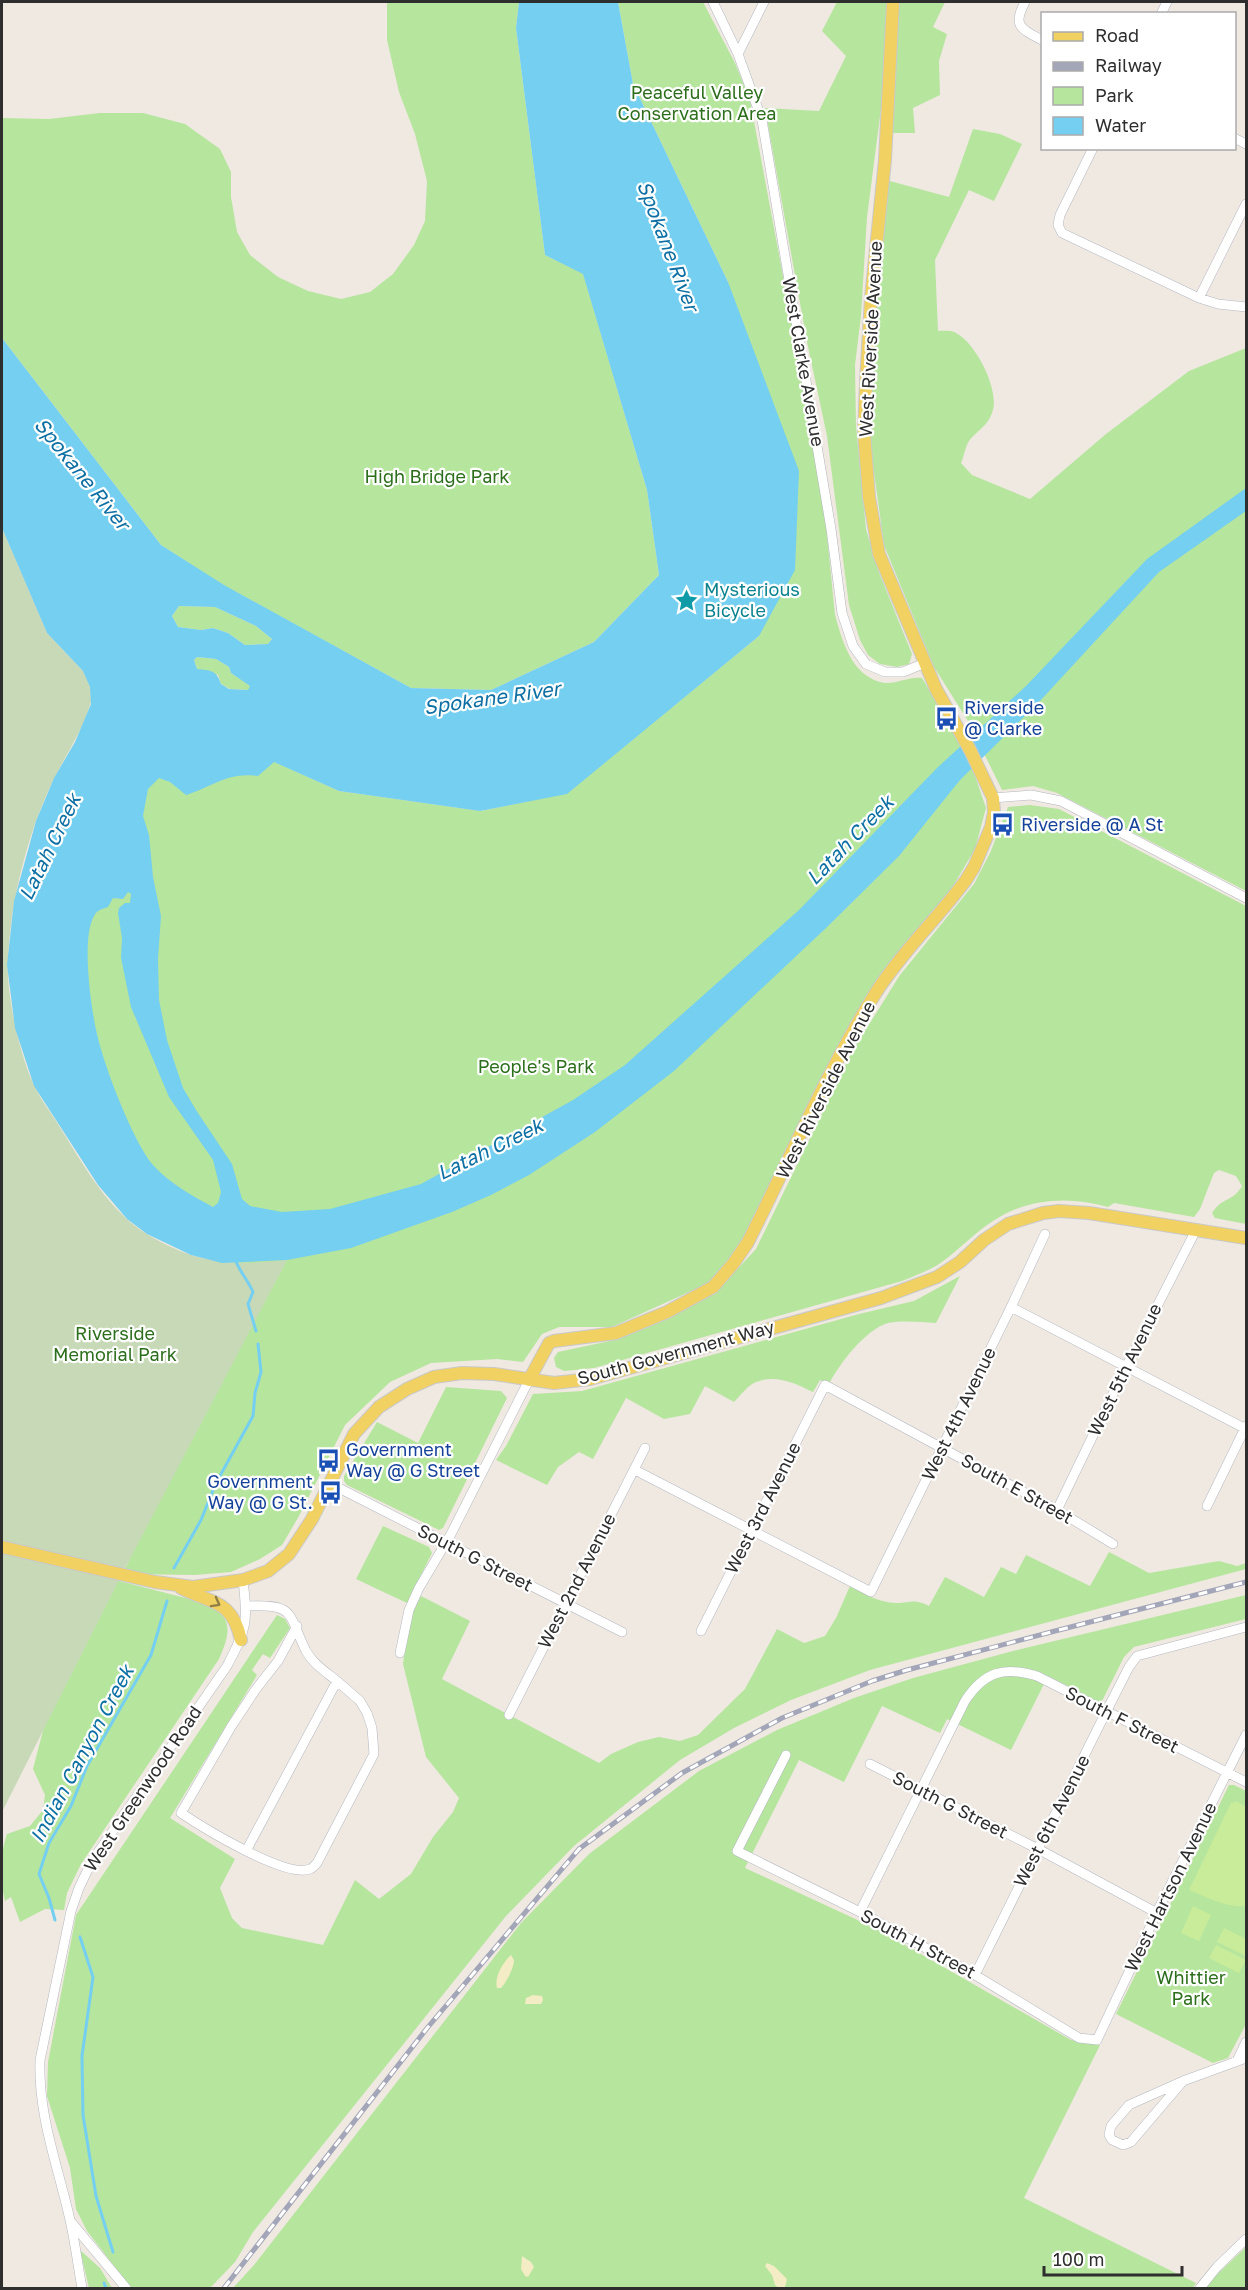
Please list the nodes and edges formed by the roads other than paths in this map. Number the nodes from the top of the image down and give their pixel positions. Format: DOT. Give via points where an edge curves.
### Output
graph roads {
  1 [pos="713,2"];
  2 [pos="764,2"];
  3 [pos="893,2"];
  4 [pos="1025,2"];
  5 [pos="1041,39"];
  6 [pos="738,54"];
  7 [pos="1092,150"];
  8 [pos="1246,204"];
  9 [pos="1199,298"];
  10 [pos="1246,307"];
  11 [pos="925,663"];
  12 [pos="993,798"];
  13 [pos="1246,898"];
  14 [pos="1196,1230"];
  15 [pos="1045,1234"];
  16 [pos="1246,1238"];
  17 [pos="1011,1307"];
  18 [pos="1126,1367"];
  19 [pos="529,1380"];
  20 [pos="825,1385"];
  21 [pos="1246,1428"];
  22 [pos="645,1448"];
  23 [pos="942,1448"];
  24 [pos="635,1470"];
  25 [pos="329,1483"];
  26 [pos="1207,1506"];
  27 [pos="1057,1510"];
  28 [pos="751,1530"];
  29 [pos="446,1543"];
  30 [pos="1113,1544"];
  31 [pos="2,1547"];
  32 [pos="243,1580"];
  33 [pos="174,1584"];
  34 [pos="565,1603"];
  35 [pos="246,1606"];
  36 [pos="297,1626"];
  37 [pos="1246,1627"];
  38 [pos="700,1631"];
  39 [pos="622,1632"];
  40 [pos="241,1640"];
  41 [pos="400,1653"];
  42 [pos="337,1681"];
  43 [pos="1106,1712"];
  44 [pos="509,1715"];
  45 [pos="1246,1735"];
  46 [pos="786,1755"];
  47 [pos="870,1764"];
  48 [pos="1228,1773"];
  49 [pos="1246,1782"];
  50 [pos="921,1792"];
  51 [pos="1038,1849"];
  52 [pos="246,1851"];
  53 [pos="860,1912"];
  54 [pos="1157,1913"];
  55 [pos="975,1975"];
  56 [pos="1097,2040"];
  57 [pos="1246,2042"];
  58 [pos="1242,2059"];
  59 [pos="1183,2081"];
  60 [pos="70,2220"];
  61 [pos="1246,2239"];
  62 [pos="82,2289"];
  63 [pos="126,2289"];
  64 [pos="1200,2289"];
  1 -- 6 [label="street, West Clarke Avenue"];
  2 -- 6 [label="street"];
  3 -- 11 [label="main road, West Riverside Avenue" via="864,433 879,554"];
  4 -- 5 [label="street" via="1018,22 1023,30"];
  6 -- 11 [label="street, West Clarke Avenue" via="762,120 842,613 853,646 866,664 885,672 903,672"];
  7 -- 9 [label="street" via="1060,215 1058,225 1062,233"];
  8 -- 9 [label="street"];
  9 -- 10 [label="street"];
  11 -- 12 [label="main road, West Riverside Avenue"];
  12 -- 13 [label="street" via="1031,795 1061,801"];
  12 -- 19 [label="main road, West Riverside Avenue" via="991,826 974,867 876,993 733,1264 713,1287 640,1324 616,1333 549,1343"];
  14 -- 16 [label="main road, South Government Way"];
  14 -- 18 [label="street, West 5th Avenue"];
  14 -- 19 [label="main road, South Government Way" via="1089,1214 1043,1213 1008,1224 937,1278 881,1298 590,1379 554,1383"];
  15 -- 17 [label="street, West 4th Avenue"];
  17 -- 18 [label="street"];
  17 -- 23 [label="street, West 4th Avenue"];
  18 -- 21 [label="street"];
  18 -- 27 [label="street, West 5th Avenue"];
  19 -- 25 [label="main road, South Government Way" via="462,1373 434,1377 407,1389 380,1407 354,1434"];
  19 -- 29 [label="street"];
  20 -- 23 [label="street, South E Street"];
  20 -- 28 [label="street, West 3rd Avenue"];
  21 -- 26 [label="street"];
  22 -- 24 [label="street, West 2nd Avenue"];
  23 -- 27 [label="street, South E Street"];
  23 -- 28 [label="street, West 4th Avenue" via="872,1592"];
  24 -- 28 [label="street"];
  24 -- 34 [label="street, West 2nd Avenue"];
  25 -- 29 [label="street, South G Street"];
  25 -- 32 [label="main road, South Government Way" via="289,1554 268,1571"];
  27 -- 30 [label="street, South E Street"];
  28 -- 38 [label="street, West 3rd Avenue"];
  29 -- 34 [label="street, South G Street"];
  29 -- 41 [label="street" via="409,1611"];
  31 -- 33 [label="main road, South Government Way"];
  32 -- 33 [label="main road, South Government Way" via="193,1587"];
  32 -- 35 [label="street, West Greenwood Road"];
  33 -- 40 [label="main road, one-way" via="224,1608 233,1616"];
  34 -- 39 [label="street, South G Street"];
  34 -- 44 [label="street, West 2nd Avenue"];
  35 -- 36 [label="street" via="280,1608"];
  35 -- 40 [label="street, West Greenwood Road"];
  36 -- 42 [label="street" via="314,1662"];
  36 -- 52 [label="street" via="181,1813"];
  37 -- 43 [label="street, West 6th Avenue" via="1137,1656"];
  40 -- 60 [label="street, West Greenwood Road" via="92,1861 71,1911 39,2080 46,2133"];
  42 -- 52 [label="street"];
  42 -- 52 [label="street" via="360,1701 367,1713 374,1754 317,1863 302,1870 262,1860"];
  43 -- 48 [label="street, South F Street"];
  43 -- 50 [label="street, South F Street" via="1037,1676 1017,1670 995,1674 979,1682 964,1701"];
  43 -- 51 [label="street, West 6th Avenue"];
  45 -- 48 [label="street, West Hartson Avenue"];
  46 -- 53 [label="street, South H Street" via="736,1851"];
  47 -- 50 [label="street, South G Street"];
  48 -- 49 [label="street, South F Street"];
  48 -- 54 [label="street, West Hartson Avenue"];
  50 -- 51 [label="street, South G Street"];
  50 -- 53 [label="street"];
  51 -- 54 [label="street, South G Street"];
  51 -- 55 [label="street, West 6th Avenue"];
  53 -- 55 [label="street, South H Street"];
  54 -- 56 [label="street, West Hartson Avenue"];
  55 -- 56 [label="street, South H Street" via="1078,2037"];
  57 -- 58 [label="street"];
  58 -- 59 [label="street"];
  59 -- 59 [label="street" via="1131,2142 1123,2145 1112,2140 1111,2126 1129,2105"];
  60 -- 62 [label="street, West Greenwood Road"];
  60 -- 63 [label="street"];
  61 -- 64 [label="street"];
}
